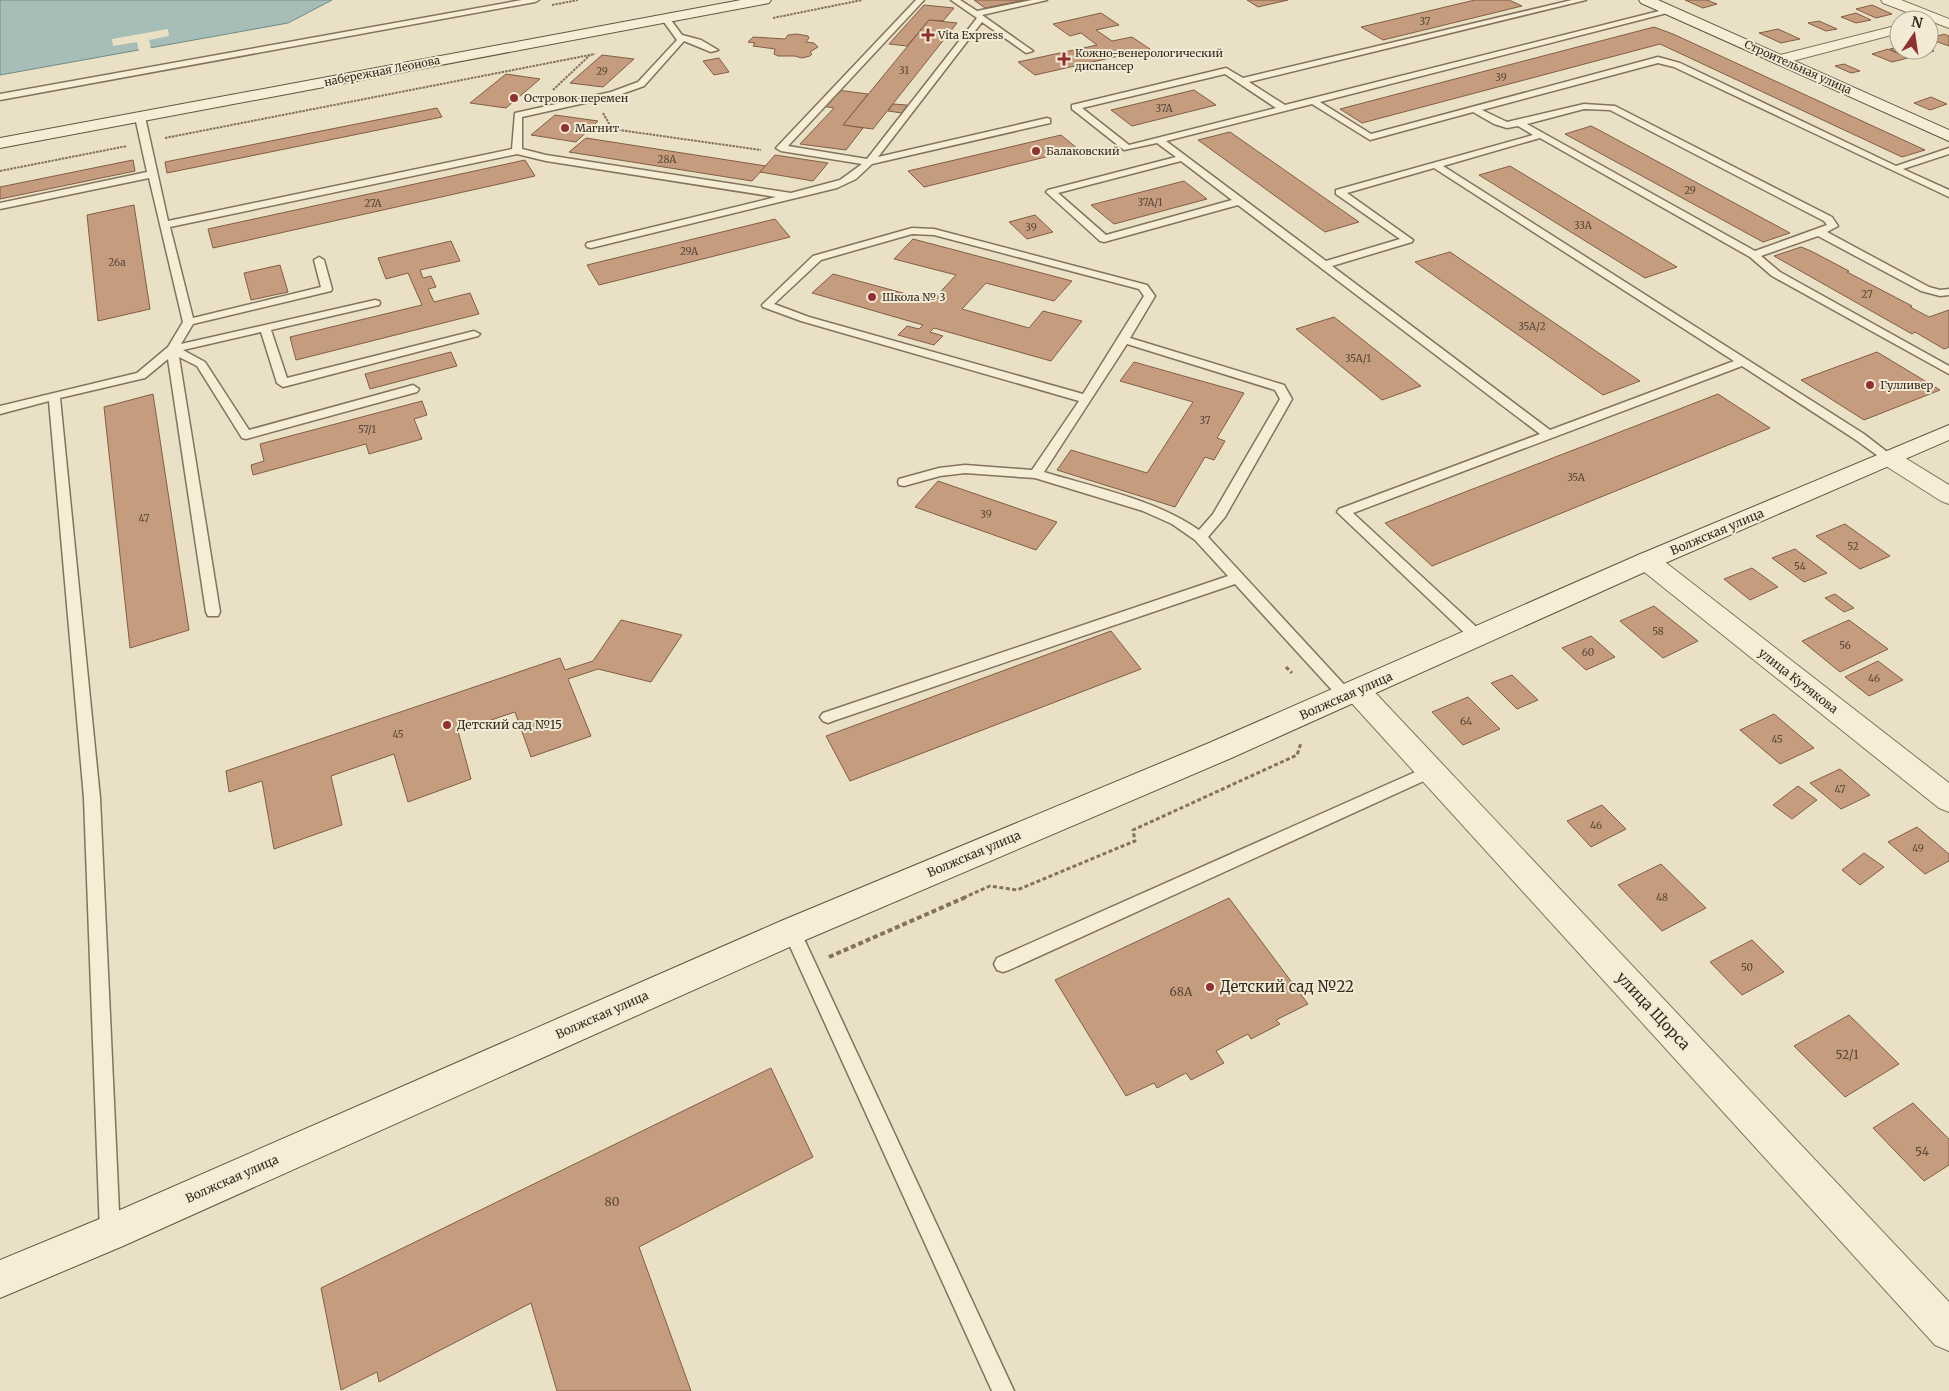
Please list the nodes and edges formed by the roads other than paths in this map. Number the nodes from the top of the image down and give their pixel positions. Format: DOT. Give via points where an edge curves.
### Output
graph roads {
  1 [pos="535,0"];
  2 [pos="764,0"];
  3 [pos="920,0"];
  4 [pos="955,0"];
  5 [pos="1043,0"];
  6 [pos="1582,0"];
  7 [pos="1646,0"];
  8 [pos="1888,0"];
  9 [pos="1668,10"];
  10 [pos="978,16"];
  11 [pos="665,18"];
  12 [pos="1941,20"];
  13 [pos="1889,32"];
  14 [pos="679,37"];
  15 [pos="714,50"];
  16 [pos="1029,51"];
  17 [pos="1780,60"];
  18 [pos="189,63"];
  19 [pos="1242,81"];
  20 [pos="0,97"];
  21 [pos="1313,101"];
  22 [pos="0,105"];
  23 [pos="1283,108"];
  24 [pos="1474,109"];
  25 [pos="140,117"];
  26 [pos="1047,121"];
  27 [pos="1520,123"];
  28 [pos="1542,135"];
  29 [pos="1949,136"];
  30 [pos="1159,140"];
  31 [pos="0,144"];
  32 [pos="1949,150"];
  33 [pos="517,151"];
  34 [pos="1183,158"];
  35 [pos="869,162"];
  36 [pos="1435,165"];
  37 [pos="1895,169"];
  38 [pos="153,174"];
  39 [pos="1949,194"];
  40 [pos="791,196"];
  41 [pos="1240,201"];
  42 [pos="0,206"];
  43 [pos="164,225"];
  44 [pos="1819,232"];
  45 [pos="591,245"];
  46 [pos="1754,255"];
  47 [pos="319,260"];
  48 [pos="1324,265"];
  49 [pos="1949,292"];
  50 [pos="375,303"];
  51 [pos="189,322"];
  52 [pos="265,328"];
  53 [pos="474,334"];
  54 [pos="1125,340"];
  55 [pos="172,349"];
  56 [pos="1743,362"];
  57 [pos="1949,372"];
  58 [pos="413,389"];
  59 [pos="54,396"];
  60 [pos="1086,399"];
  61 [pos="0,410"];
  62 [pos="1949,432"];
  63 [pos="1549,435"];
  64 [pos="1889,458"];
  65 [pos="1036,474"];
  66 [pos="904,482"];
  67 [pos="1949,496"];
  68 [pos="1200,538"];
  69 [pos="1647,561"];
  70 [pos="1237,578"];
  71 [pos="213,612"];
  72 [pos="1478,637"];
  73 [pos="1352,694"];
  74 [pos="828,718"];
  75 [pos="1430,771"];
  76 [pos="1949,800"];
  77 [pos="792,931"];
  78 [pos="1003,964"];
  79 [pos="110,1233"];
  80 [pos="0,1279"];
  81 [pos="1949,1332"];
  82 [pos="1003,1391"];
  1 -- 18 [label="lane"];
  2 -- 11 [label="street, набережная Леонова"];
  3 -- 35 [label="lane" via="781,148"];
  4 -- 10 [label="lane"];
  5 -- 10 [label="lane"];
  6 -- 19 [label="lane"];
  7 -- 9 [label="street, Строительная улица"];
  8 -- 12 [label="street"];
  9 -- 17 [label="street, Строительная улица"];
  9 -- 21 [label="lane"];
  10 -- 16 [label="lane"];
  10 -- 35 [label="lane"];
  11 -- 14 [label="lane"];
  11 -- 25 [label="street, набережная Леонова"];
  13 -- 17 [label="street"];
  14 -- 15 [label="lane"];
  14 -- 33 [label="lane" via="681,40 641,84 613,94 518,115"];
  17 -- 29 [label="street, Строительная улица"];
  18 -- 20 [label="lane"];
  18 -- 22 [label="lane" via="192,70"];
  19 -- 23 [label="lane"];
  19 -- 30 [label="lane" via="1226,71 1075,107 1127,148"];
  21 -- 23 [label="lane"];
  21 -- 24 [label="lane" via="1370,137"];
  23 -- 30 [label="lane"];
  24 -- 27 [label="lane" via="1501,124"];
  24 -- 37 [label="lane" via="1658,60 1677,65"];
  25 -- 31 [label="street, набережная Леонова"];
  25 -- 38 [label="lane"];
  26 -- 35 [label="lane"];
  27 -- 28 [label="lane"];
  27 -- 44 [label="lane" via="1578,106 1612,108 1832,223 1833,226"];
  28 -- 36 [label="lane"];
  28 -- 46 [label="lane"];
  30 -- 34 [label="lane"];
  32 -- 37 [label="lane"];
  33 -- 40 [label="lane"];
  33 -- 43 [label="lane"];
  34 -- 41 [label="lane"];
  34 -- 41 [label="lane" via="1051,192 1104,239"];
  35 -- 40 [label="lane" via="847,182"];
  36 -- 48 [label="lane" via="1339,192 1408,240"];
  36 -- 56 [label="lane"];
  37 -- 39 [label="lane"];
  38 -- 42 [label="lane"];
  38 -- 43 [label="lane"];
  40 -- 45 [label="lane"];
  41 -- 48 [label="lane"];
  43 -- 51 [label="lane"];
  44 -- 46 [label="lane"];
  44 -- 49 [label="lane" via="1926,289"];
  46 -- 57 [label="lane" via="1776,274"];
  47 -- 51 [label="lane" via="327,289"];
  48 -- 63 [label="lane"];
  50 -- 52 [label="lane"];
  51 -- 55 [label="lane"];
  52 -- 53 [label="lane" via="283,383"];
  52 -- 55 [label="lane"];
  54 -- 60 [label="lane"];
  54 -- 60 [label="lane" via="1150,296 1143,287 934,232 912,230 817,258 767,305 805,319"];
  54 -- 68 [label="lane" via="1280,388 1286,399 1218,517"];
  55 -- 58 [label="lane" via="201,364 246,435"];
  55 -- 59 [label="lane" via="141,376"];
  55 -- 71 [label="lane"];
  56 -- 63 [label="lane"];
  56 -- 64 [label="lane"];
  59 -- 61 [label="lane"];
  59 -- 79 [label="lane" via="92,798"];
  60 -- 65 [label="lane"];
  62 -- 64 [label="street, Волжская улица"];
  63 -- 72 [label="lane" via="1344,512"];
  64 -- 67 [label="street"];
  64 -- 69 [label="street, Волжская улица"];
  65 -- 66 [label="lane" via="965,469"];
  65 -- 68 [label="lane" via="1148,508 1177,521"];
  68 -- 70 [label="lane"];
  69 -- 72 [label="street, Волжская улица"];
  69 -- 76 [label="street, улица Кутякова"];
  70 -- 73 [label="lane"];
  70 -- 74 [label="lane"];
  72 -- 73 [label="street, Волжская улица"];
  73 -- 75 [label="street, улица Щорса"];
  73 -- 77 [label="street, Волжская улица"];
  75 -- 78 [label="lane"];
  75 -- 81 [label="street, улица Щорса"];
  77 -- 79 [label="street, Волжская улица"];
  77 -- 82 [label="lane"];
  79 -- 80 [label="street, Волжская улица"];
}
